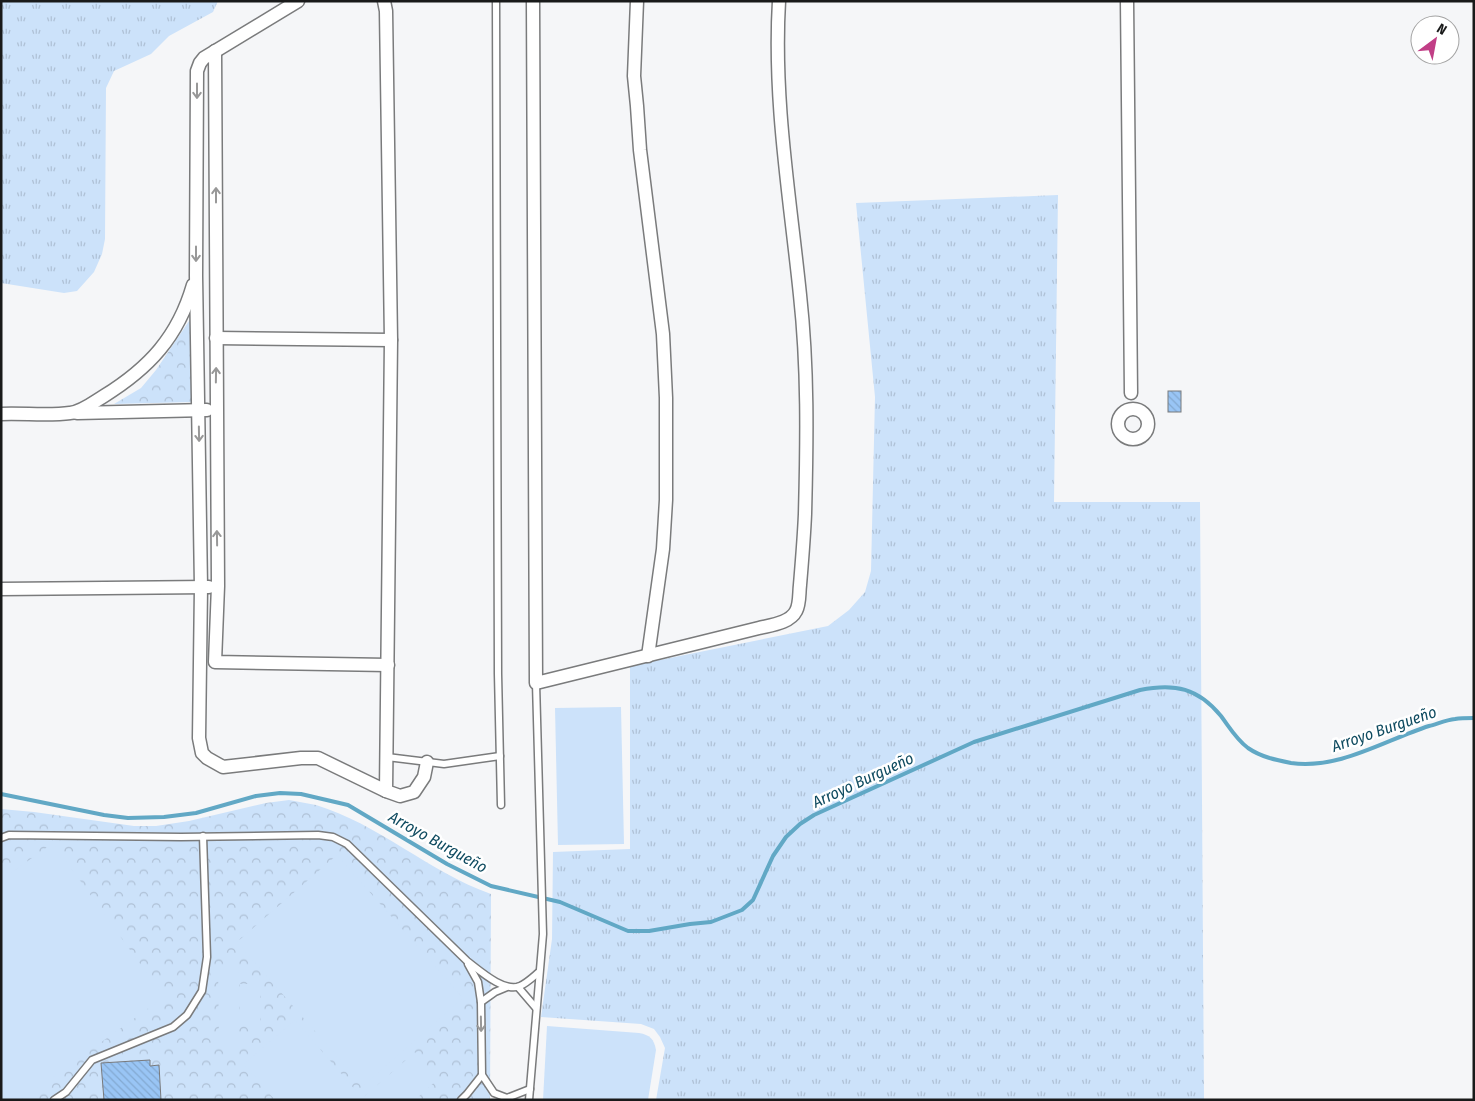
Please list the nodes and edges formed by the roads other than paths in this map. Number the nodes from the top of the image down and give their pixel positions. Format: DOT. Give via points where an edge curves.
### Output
graph roads {
  1 [pos="298,1"];
  2 [pos="384,1"];
  3 [pos="496,1"];
  4 [pos="533,1"];
  5 [pos="637,1"];
  6 [pos="779,1"];
  7 [pos="1127,1"];
  8 [pos="215,51"];
  9 [pos="196,276"];
  10 [pos="216,338"];
  11 [pos="391,340"];
  12 [pos="1131,393"];
  13 [pos="199,410"];
  14 [pos="216,410"];
  15 [pos="1142,411"];
  16 [pos="1122,412"];
  17 [pos="72,413"];
  18 [pos="1,414"];
  19 [pos="218,586"];
  20 [pos="201,587"];
  21 [pos="1,589"];
  22 [pos="648,656"];
  23 [pos="388,665"];
  24 [pos="536,682"];
  25 [pos="500,756"];
  26 [pos="387,757"];
  27 [pos="426,762"];
  28 [pos="386,791"];
  29 [pos="501,805"];
  30 [pos="203,836"];
  31 [pos="1,838"];
  32 [pos="467,961"];
  33 [pos="539,972"];
  34 [pos="507,987"];
  35 [pos="518,987"];
  36 [pos="481,1002"];
  37 [pos="536,1008"];
  38 [pos="482,1075"];
  39 [pos="530,1089"];
  40 [pos="492,1096"];
  41 [pos="54,1100"];
  42 [pos="461,1100"];
  43 [pos="529,1100"];
  1 -- 8 [label="street"];
  2 -- 11 [label="street"];
  3 -- 25 [label="lane"];
  4 -- 24 [label="street"];
  5 -- 22 [label="street" via="634,76 663,334 666,398 666,500"];
  6 -- 22 [label="street" via="781,130 800,297 806,384 804,542 796,612 784,621"];
  7 -- 12 [label="street"];
  8 -- 9 [label="street, one-way" via="204,58 197,71"];
  10 -- 8 [label="street, one-way"];
  9 -- 13 [label="street"];
  9 -- 17 [label="street" via="183,313 156,354 132,378"];
  10 -- 11 [label="street"];
  14 -- 10 [label="street, one-way"];
  11 -- 23 [label="street"];
  12 -- 15 [label="street"];
  12 -- 16 [label="street"];
  13 -- 14 [label="street"];
  13 -- 17 [label="street"];
  13 -- 20 [label="street, one-way"];
  19 -- 14 [label="street, one-way"];
  15 -- 16 [label="street" via="1132,408"];
  15 -- 16 [label="street" via="1147,429 1140,437 1131,439 1119,431 1117,421"];
  17 -- 18 [label="street"];
  19 -- 20 [label="street"];
  19 -- 23 [label="street" via="215,662"];
  20 -- 21 [label="street"];
  20 -- 28 [label="street" via="199,738 202,753 223,767 318,758"];
  22 -- 24 [label="street"];
  23 -- 26 [label="street"];
  24 -- 33 [label="lane" via="543,934"];
  25 -- 27 [label="lane" via="444,764"];
  25 -- 29 [label="lane"];
  26 -- 27 [label="lane"];
  26 -- 28 [label="street"];
  27 -- 28 [label="street" via="424,777 414,792 400,796"];
  30 -- 31 [label="lane" via="9,835"];
  30 -- 32 [label="lane" via="318,835 347,844"];
  30 -- 41 [label="lane" via="207,957 202,991 187,1015 173,1027 92,1060 66,1092"];
  32 -- 34 [label="lane"];
  32 -- 36 [label="lane" via="478,982"];
  33 -- 35 [label="lane"];
  33 -- 37 [label="lane"];
  34 -- 35 [label="lane"];
  34 -- 36 [label="lane"];
  35 -- 37 [label="lane"];
  36 -- 38 [label="lane, one-way"];
  37 -- 39 [label="lane"];
  38 -- 40 [label="lane"];
  38 -- 42 [label="lane"];
  39 -- 40 [label="lane" via="507,1098"];
  39 -- 43 [label="lane"];
}
